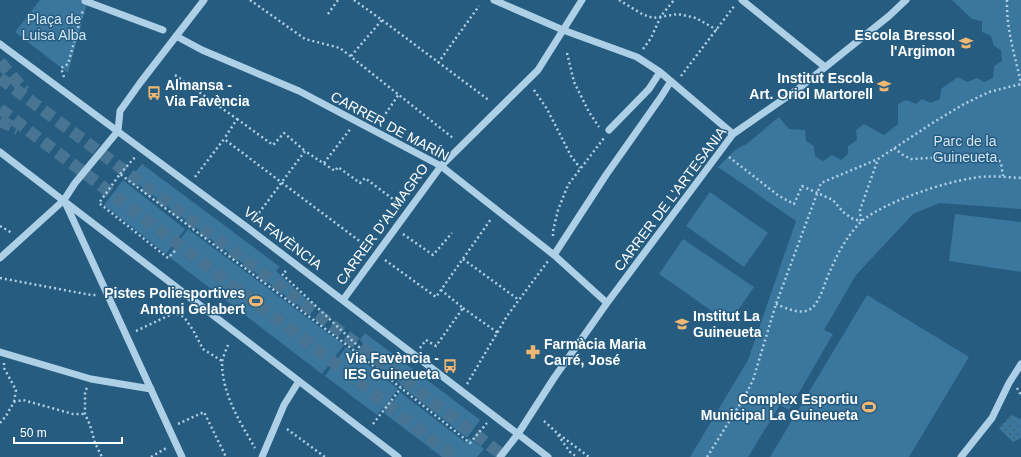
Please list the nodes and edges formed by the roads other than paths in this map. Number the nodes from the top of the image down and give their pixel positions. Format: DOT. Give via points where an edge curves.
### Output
graph roads {
  1 [pos="204,0"];
  2 [pos="494,0"];
  3 [pos="582,0"];
  4 [pos="742,0"];
  5 [pos="906,0"];
  6 [pos="85,1"];
  7 [pos="163,30"];
  8 [pos="563,30"];
  9 [pos="176,36"];
  10 [pos="0,44"];
  11 [pos="825,67"];
  12 [pos="660,72"];
  13 [pos="671,81"];
  14 [pos="118,131"];
  15 [pos="607,134"];
  16 [pos="733,134"];
  17 [pos="0,152"];
  18 [pos="441,166"];
  19 [pos="64,200"];
  20 [pos="552,257"];
  21 [pos="0,258"];
  22 [pos="343,300"];
  23 [pos="608,303"];
  24 [pos="1,353"];
  25 [pos="1021,364"];
  26 [pos="299,381"];
  27 [pos="150,389"];
  28 [pos="518,434"];
  29 [pos="260,455"];
  30 [pos="182,457"];
  31 [pos="398,457"];
  32 [pos="500,457"];
  33 [pos="548,457"];
  34 [pos="961,457"];
  1 -- 9 [label="street"];
  2 -- 8 [label="street"];
  3 -- 8 [label="street, CARRER D'ALMAGRO"];
  4 -- 11 [label="street"];
  5 -- 11 [label="street, CARRER DE L'ARTESANIA"];
  6 -- 7 [label="street"];
  8 -- 12 [label="street" via="637,57"];
  8 -- 18 [label="street, CARRER D'ALMAGRO" via="538,70"];
  9 -- 14 [label="street" via="120,111"];
  9 -- 18 [label="street, CARRER DE MARÍN" via="202,50 298,91"];
  10 -- 14 [label="street, VIA FAVÈNCIA"];
  11 -- 16 [label="street, CARRER DE L'ARTESANIA"];
  12 -- 13 [label="street"];
  12 -- 15 [label="street" via="649,89"];
  13 -- 16 [label="street"];
  13 -- 20 [label="street"];
  14 -- 19 [label="street"];
  14 -- 22 [label="street, VIA FAVÈNCIA"];
  16 -- 23 [label="street, CARRER DE L'ARTESANIA"];
  17 -- 19 [label="street"];
  18 -- 20 [label="street, CARRER DE MARÍN"];
  18 -- 22 [label="street, CARRER D'ALMAGRO"];
  19 -- 21 [label="street"];
  19 -- 26 [label="street"];
  19 -- 27 [label="street"];
  20 -- 23 [label="street, CARRER DE MARÍN"];
  22 -- 28 [label="street, VIA FAVÈNCIA"];
  23 -- 28 [label="street, CARRER DE L'ARTESANIA" via="554,378"];
  24 -- 27 [label="street" via="91,379"];
  25 -- 34 [label="street" via="992,418"];
  26 -- 29 [label="street" via="284,405"];
  26 -- 31 [label="street"];
  27 -- 30 [label="street"];
  28 -- 32 [label="street, CARRER DE L'ARTESANIA"];
  28 -- 33 [label="street, VIA FAVÈNCIA"];
}
